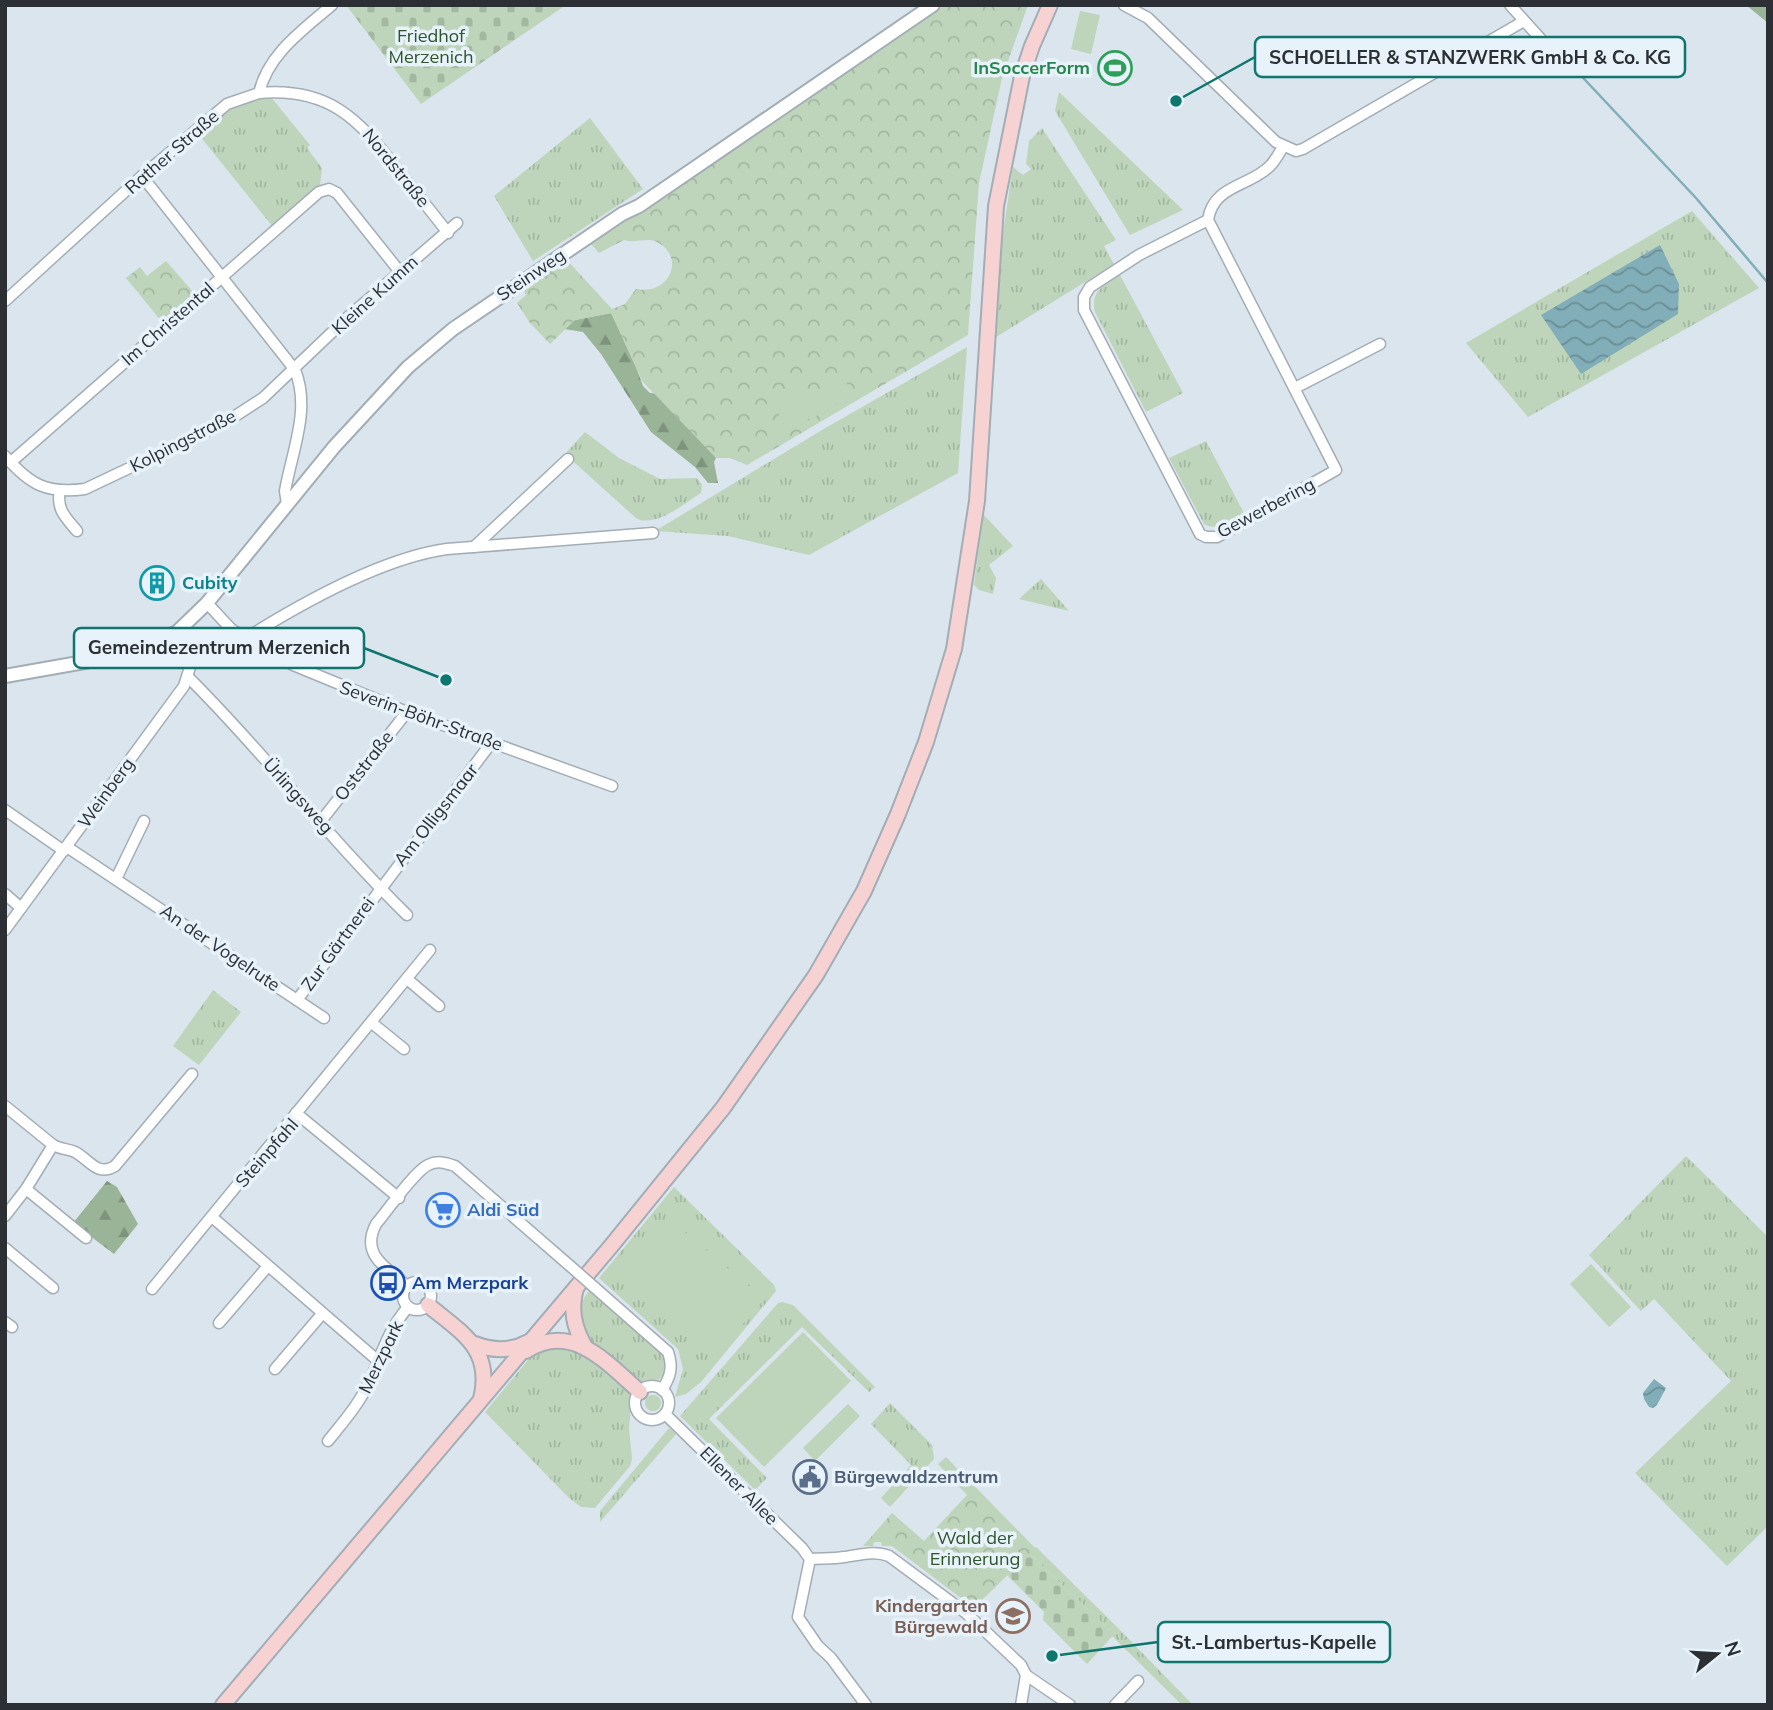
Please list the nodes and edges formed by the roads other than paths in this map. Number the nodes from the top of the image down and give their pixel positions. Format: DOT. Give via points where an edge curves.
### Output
graph roads {
  1 [pos="332,5"];
  2 [pos="933,5"];
  3 [pos="1124,5"];
  4 [pos="1510,5"];
  5 [pos="1051,7"];
  6 [pos="1524,21"];
  7 [pos="1567,68"];
  8 [pos="259,93"];
  9 [pos="1283,147"];
  10 [pos="142,176"];
  11 [pos="1208,220"];
  12 [pos="457,223"];
  13 [pos="448,233"];
  14 [pos="400,272"];
  15 [pos="222,277"];
  16 [pos="5,301"];
  17 [pos="1380,344"];
  18 [pos="295,370"];
  19 [pos="1295,388"];
  20 [pos="8,459"];
  21 [pos="568,459"];
  22 [pos="60,490"];
  23 [pos="287,504"];
  24 [pos="77,531"];
  25 [pos="653,533"];
  26 [pos="474,547"];
  27 [pos="207,603"];
  28 [pos="231,629"];
  29 [pos="246,638"];
  30 [pos="5,676"];
  31 [pos="188,677"];
  32 [pos="407,712"];
  33 [pos="492,742"];
  34 [pos="612,786"];
  35 [pos="5,810"];
  36 [pos="144,821"];
  37 [pos="321,821"];
  38 [pos="65,849"];
  39 [pos="116,879"];
  40 [pos="380,888"];
  41 [pos="5,894"];
  42 [pos="22,908"];
  43 [pos="407,915"];
  44 [pos="5,930"];
  45 [pos="430,950"];
  46 [pos="407,979"];
  47 [pos="297,1000"];
  48 [pos="439,1006"];
  49 [pos="324,1018"];
  50 [pos="372,1023"];
  51 [pos="404,1049"];
  52 [pos="192,1074"];
  53 [pos="5,1106"];
  54 [pos="296,1113"];
  55 [pos="53,1145"];
  56 [pos="26,1189"];
  57 [pos="399,1198"];
  58 [pos="5,1216"];
  59 [pos="212,1217"];
  60 [pos="86,1238"];
  61 [pos="5,1248"];
  62 [pos="268,1266"];
  63 [pos="577,1285"];
  64 [pos="407,1286"];
  65 [pos="53,1288"];
  66 [pos="152,1289"];
  67 [pos="428,1305"];
  68 [pos="408,1307"];
  69 [pos="322,1314"];
  70 [pos="219,1323"];
  71 [pos="534,1337"];
  72 [pos="475,1344"];
  73 [pos="584,1346"];
  74 [pos="519,1355"];
  75 [pos="377,1360"];
  76 [pos="275,1368"];
  77 [pos="662,1390"];
  78 [pos="640,1392"];
  79 [pos="480,1400"];
  80 [pos="665,1414"];
  81 [pos="328,1441"];
  82 [pos="810,1559"];
  83 [pos="1026,1675"];
  84 [pos="1138,1681"];
  85 [pos="223,1705"];
  86 [pos="866,1705"];
  87 [pos="1021,1705"];
  88 [pos="1070,1705"];
  89 [pos="1115,1705"];
  1 -- 8 [label="street" via="280,52"];
  2 -- 23 [label="street, Steinweg" via="453,329 376,400"];
  3 -- 9 [label="street" via="1148,18"];
  4 -- 6 [label="street"];
  5 -- 63 [label="main road" via="1022,76 996,206 971,548 954,649 926,742 864,891 816,975 723,1108"];
  6 -- 7 [label="street"];
  6 -- 9 [label="street" via="1303,149"];
  8 -- 10 [label="street, Rather Straße" via="227,104"];
  8 -- 13 [label="street, Nordstraße" via="306,95 351,116"];
  9 -- 11 [label="street" via="1269,167 1211,205"];
  10 -- 15 [label="street"];
  10 -- 16 [label="street, Rather Straße"];
  11 -- 19 [label="street, Gewerbering"];
  11 -- 19 [label="street, Gewerbering" via="1139,255 1090,287 1084,297 1084,310 1200,534 1217,537 1336,470"];
  12 -- 13 [label="street, Kleine Kumm"];
  13 -- 14 [label="street, Kleine Kumm"];
  14 -- 15 [label="street, Im Christental" via="337,193 328,189"];
  14 -- 18 [label="street, Kleine Kumm"];
  15 -- 18 [label="street"];
  15 -- 20 [label="street, Im Christental"];
  17 -- 19 [label="street"];
  18 -- 22 [label="street, Kolpingstraße" via="263,398 209,430 95,485"];
  18 -- 23 [label="street" via="302,413 285,491"];
  20 -- 22 [label="street, Kolpingstraße" via="29,481"];
  21 -- 26 [label="street"];
  22 -- 24 [label="street" via="61,512"];
  23 -- 27 [label="street, Steinweg"];
  25 -- 26 [label="street"];
  26 -- 29 [label="street" via="405,558 296,608"];
  27 -- 28 [label="street, Severin-Böhr-Straße"];
  27 -- 30 [label="street, Steinweg" via="169,638 107,657"];
  28 -- 29 [label="street, Severin-Böhr-Straße"];
  28 -- 31 [label="street, Weinberg" via="191,664"];
  29 -- 32 [label="street, Severin-Böhr-Straße" via="293,666"];
  31 -- 37 [label="street, Ürlingsweg"];
  31 -- 38 [label="street, Weinberg"];
  32 -- 33 [label="street, Severin-Böhr-Straße"];
  32 -- 37 [label="street, Oststraße"];
  33 -- 34 [label="street, Severin-Böhr-Straße"];
  33 -- 40 [label="street, Am Olligsmaar"];
  35 -- 38 [label="street, An der Vogelrute"];
  36 -- 39 [label="street"];
  37 -- 40 [label="street, Ürlingsweg"];
  38 -- 39 [label="street, An der Vogelrute"];
  38 -- 42 [label="street, Weinberg"];
  39 -- 47 [label="street, An der Vogelrute"];
  40 -- 43 [label="street, Ürlingsweg"];
  40 -- 47 [label="street, Zur Gärtnerei"];
  41 -- 42 [label="street"];
  42 -- 44 [label="street, Weinberg"];
  45 -- 46 [label="street"];
  46 -- 48 [label="street"];
  46 -- 50 [label="street"];
  47 -- 49 [label="street, An der Vogelrute"];
  50 -- 51 [label="street"];
  50 -- 54 [label="street"];
  52 -- 55 [label="street" via="110,1169 99,1169"];
  53 -- 55 [label="street"];
  54 -- 57 [label="street, Steinpfahl"];
  54 -- 59 [label="street, Steinpfahl"];
  55 -- 56 [label="street"];
  56 -- 58 [label="street"];
  56 -- 60 [label="street"];
  57 -- 64 [label="street" via="376,1224 370,1250"];
  57 -- 77 [label="street, bridge" via="427,1165 443,1162 456,1166 668,1352 670,1376"];
  59 -- 62 [label="street"];
  59 -- 66 [label="street, Steinpfahl"];
  61 -- 65 [label="street"];
  62 -- 69 [label="street"];
  62 -- 70 [label="street"];
  63 -- 71 [label="main road"];
  63 -- 73 [label="main road" via="573,1323"];
  64 -- 67 [label="street" via="418,1281 426,1284 431,1292"];
  64 -- 68 [label="street" via="403,1294"];
  67 -- 68 [label="street" via="416,1310"];
  67 -- 72 [label="main road"];
  68 -- 75 [label="street, Merzpark" via="391,1329"];
  69 -- 75 [label="street"];
  69 -- 76 [label="street"];
  71 -- 72 [label="main road" via="512,1349"];
  71 -- 74 [label="main road"];
  72 -- 79 [label="main road" via="484,1371"];
  73 -- 74 [label="main road" via="573,1341 546,1342"];
  73 -- 78 [label="main road"];
  74 -- 79 [label="main road"];
  75 -- 81 [label="street, Merzpark" via="356,1406"];
  77 -- 78 [label="street" via="651,1387"];
  77 -- 80 [label="street" via="669,1402"];
  78 -- 80 [label="street" via="636,1404 641,1416 654,1420"];
  79 -- 85 [label="main road"];
  80 -- 82 [label="street, Ellener Allee"];
  82 -- 83 [label="street" via="860,1553 889,1556 966,1613"];
  82 -- 86 [label="street" via="798,1617"];
  83 -- 87 [label="street"];
  83 -- 88 [label="street"];
  84 -- 89 [label="street"];
}
